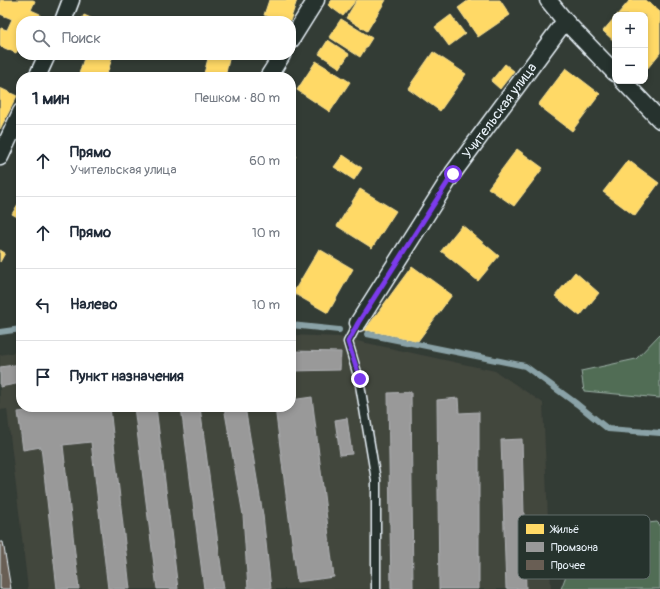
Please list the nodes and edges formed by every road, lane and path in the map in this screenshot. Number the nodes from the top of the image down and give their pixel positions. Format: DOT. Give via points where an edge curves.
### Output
graph roads {
  1 [pos="71,0"];
  2 [pos="316,0"];
  3 [pos="548,0"];
  4 [pos="65,16"];
  5 [pos="566,21"];
  6 [pos="296,32"];
  7 [pos="46,60"];
  8 [pos="279,60"];
  9 [pos="612,70"];
  10 [pos="40,72"];
  11 [pos="271,72"];
  12 [pos="626,84"];
  13 [pos="660,120"];
  14 [pos="16,123"];
  15 [pos="0,157"];
  16 [pos="358,323"];
  17 [pos="376,589"];
  1 -- 4 [label="street"];
  2 -- 6 [label="street"];
  3 -- 5 [label="street"];
  5 -- 9 [label="street"];
  5 -- 16 [label="street, Учительская улица" via="453,174"];
  7 -- 10 [label="street"];
  8 -- 11 [label="street"];
  12 -- 13 [label="street"];
  14 -- 15 [label="street"];
  16 -- 17 [label="lane" via="348,342 360,379 376,480"];
}
